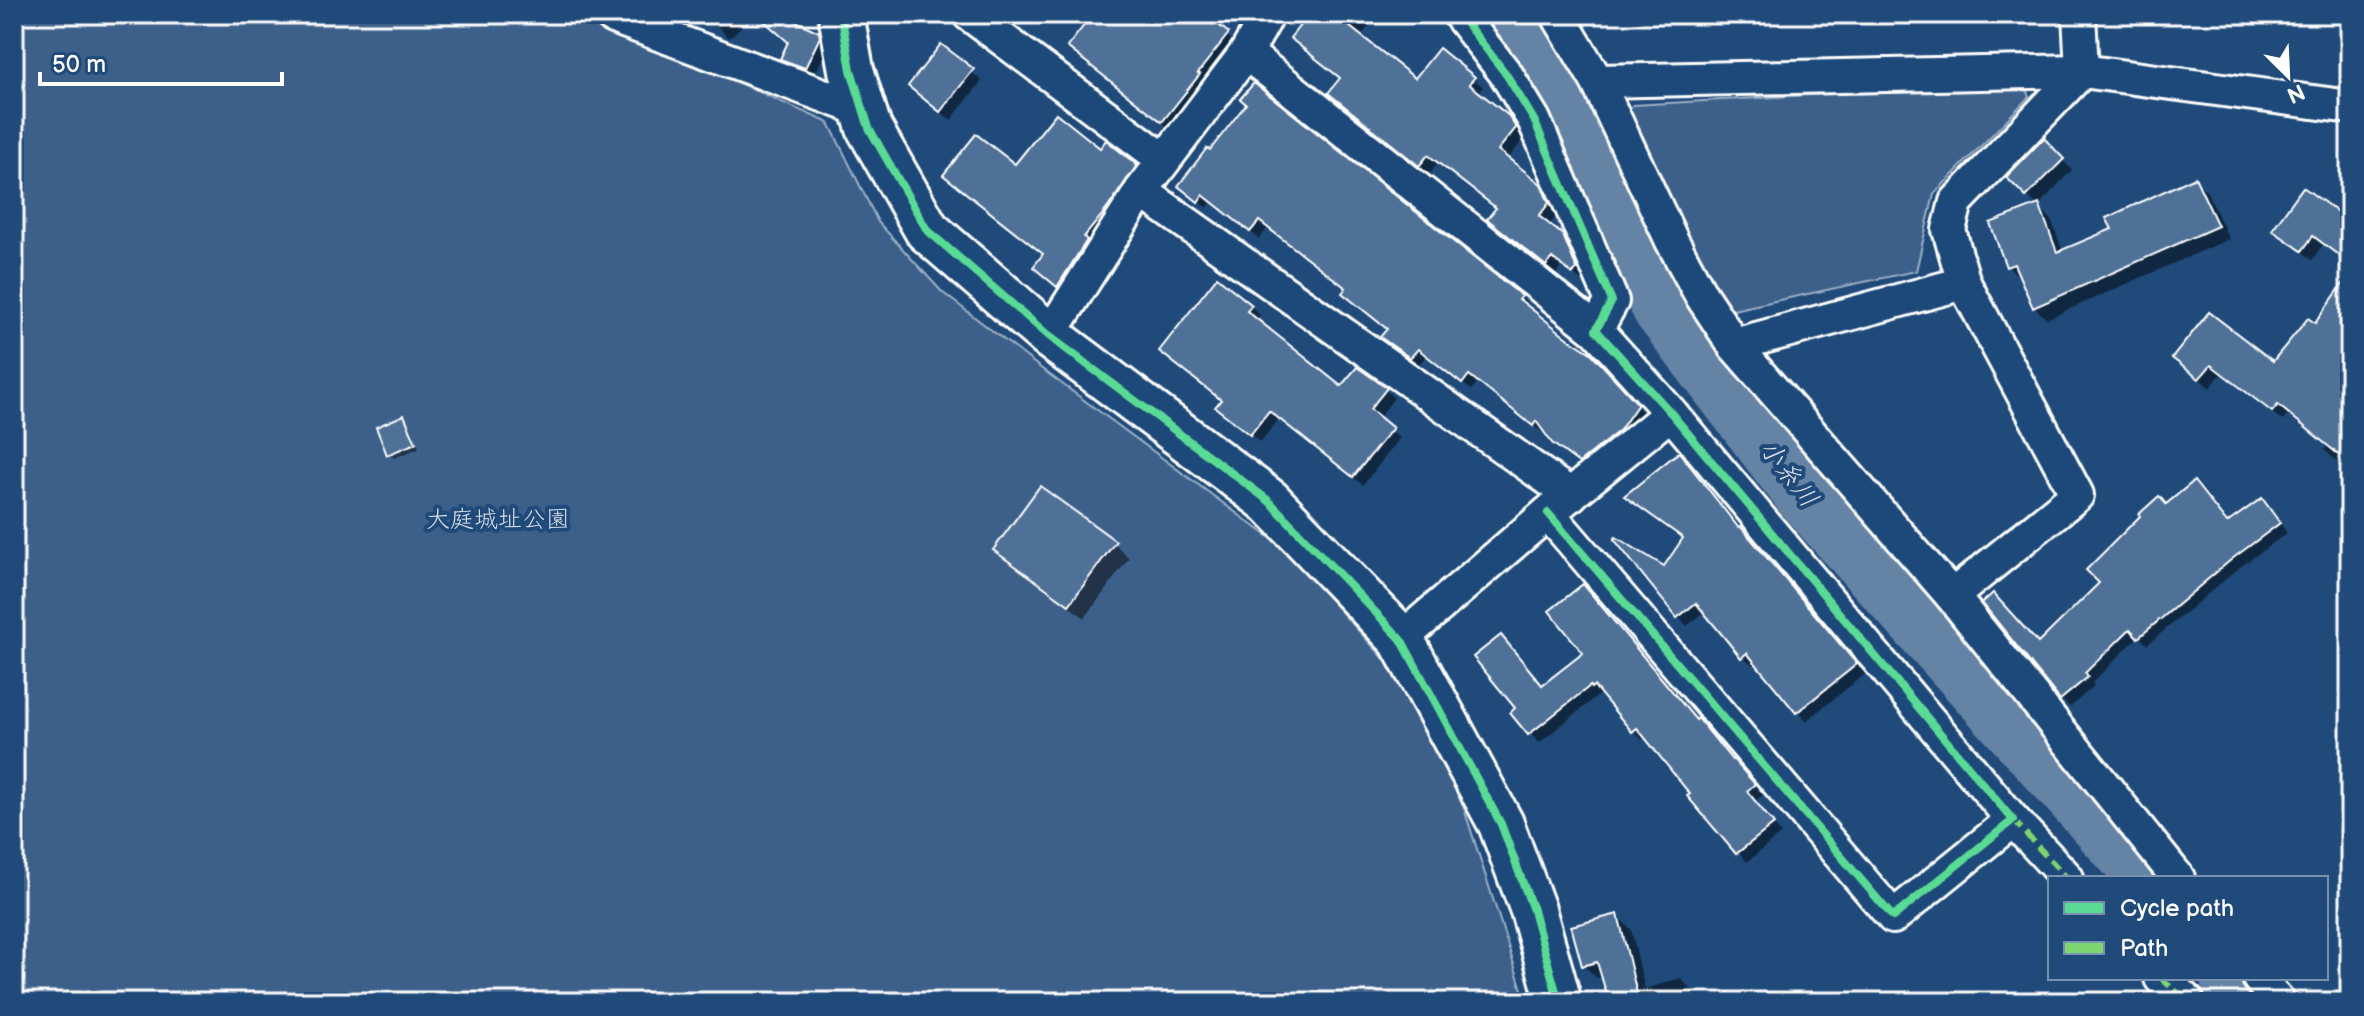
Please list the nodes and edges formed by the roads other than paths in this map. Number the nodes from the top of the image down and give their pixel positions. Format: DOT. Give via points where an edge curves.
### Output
graph roads {
  1 [pos="610,14"];
  2 [pos="841,14"];
  3 [pos="969,14"];
  4 [pos="1459,14"];
  5 [pos="1557,14"];
  6 [pos="2079,14"];
  7 [pos="1264,15"];
  8 [pos="1246,53"];
  9 [pos="2082,71"];
  10 [pos="1597,81"];
  11 [pos="2350,107"];
  12 [pos="863,110"];
  13 [pos="1164,160"];
  14 [pos="1141,191"];
  15 [pos="1964,283"];
  16 [pos="1596,330"];
  17 [pos="1049,336"];
  18 [pos="1734,345"];
  19 [pos="1671,413"];
  20 [pos="1560,504"];
  21 [pos="1952,596"];
  22 [pos="1401,639"];
  23 [pos="2013,820"];
  24 [pos="2065,876"];
  25 [pos="2176,876"];
  26 [pos="2163,980"];
  27 [pos="2261,980"];
  28 [pos="1559,1002"];
  29 [pos="2188,1002"];
  30 [pos="2278,1002"];
  1 -- 12 [label="street"];
  2 -- 12 [label="street"];
  3 -- 13 [label="street"];
  4 -- 16 [label="street" via="1534,120 1577,217 1612,301"];
  5 -- 10 [label="street"];
  6 -- 9 [label="street"];
  7 -- 8 [label="street"];
  8 -- 13 [label="street"];
  8 -- 16 [label="street"];
  9 -- 10 [label="street"];
  9 -- 11 [label="street"];
  9 -- 15 [label="street" via="1956,202 1949,230"];
  10 -- 18 [label="street" via="1672,241"];
  12 -- 17 [label="street" via="927,230"];
  13 -- 14 [label="street"];
  14 -- 17 [label="street"];
  14 -- 20 [label="street"];
  15 -- 18 [label="street"];
  15 -- 21 [label="street" via="2077,495"];
  16 -- 19 [label="street"];
  17 -- 22 [label="street" via="1269,501"];
  18 -- 21 [label="street"];
  19 -- 20 [label="street"];
  19 -- 23 [label="street"];
  20 -- 22 [label="street"];
  20 -- 23 [label="street" via="1893,917"];
  21 -- 25 [label="street"];
  22 -- 28 [label="street" via="1501,824"];
  23 -- 24 [label="street"];
  26 -- 29 [label="street"];
  27 -- 30 [label="street"];
}
